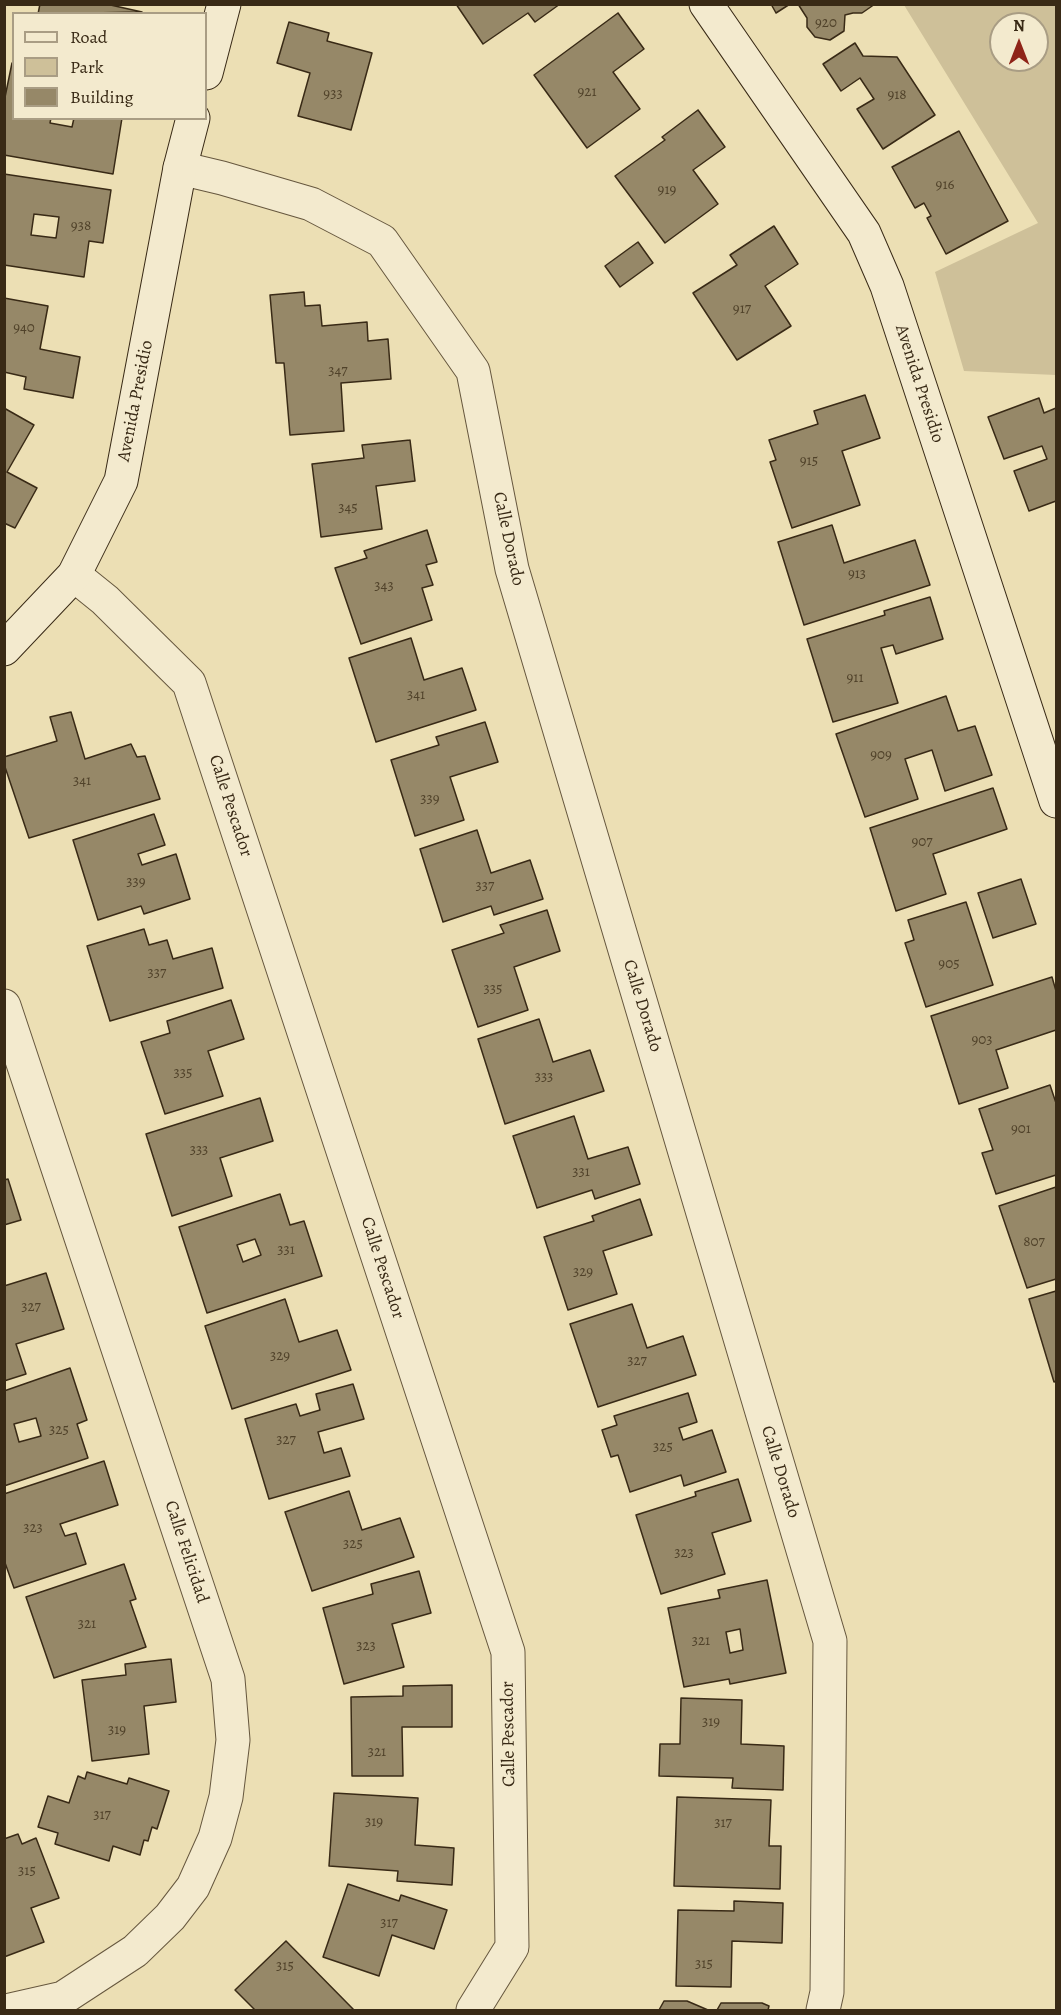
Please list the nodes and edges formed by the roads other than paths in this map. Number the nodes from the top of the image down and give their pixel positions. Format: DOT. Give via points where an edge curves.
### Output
graph roads {
  1 [pos="224,4"];
  2 [pos="706,4"];
  3 [pos="207,69"];
  4 [pos="192,120"];
  5 [pos="180,168"];
  6 [pos="74,575"];
  7 [pos="4,649"];
  8 [pos="1056,801"];
  9 [pos="4,1006"];
  10 [pos="10,2010"];
  11 [pos="473,2010"];
  12 [pos="823,2010"];
  1 -- 3 [label="street"];
  2 -- 8 [label="street, Avenida Presidio" via="869,244 891,297"];
  4 -- 5 [label="street, Avenida Presidio"];
  5 -- 6 [label="street, Avenida Presidio" via="121,481"];
  5 -- 12 [label="street, Calle Dorado" via="311,204 382,241 473,370 512,569 830,1641 827,1992"];
  6 -- 7 [label="street, Avenida Presidio"];
  6 -- 11 [label="street, Calle Pescador" via="189,683 508,1652 512,1947"];
  9 -- 10 [label="street, Calle Felicidad" via="228,1679 233,1740 215,1838 194,1887 170,1917 135,1951 63,1998"];
}
